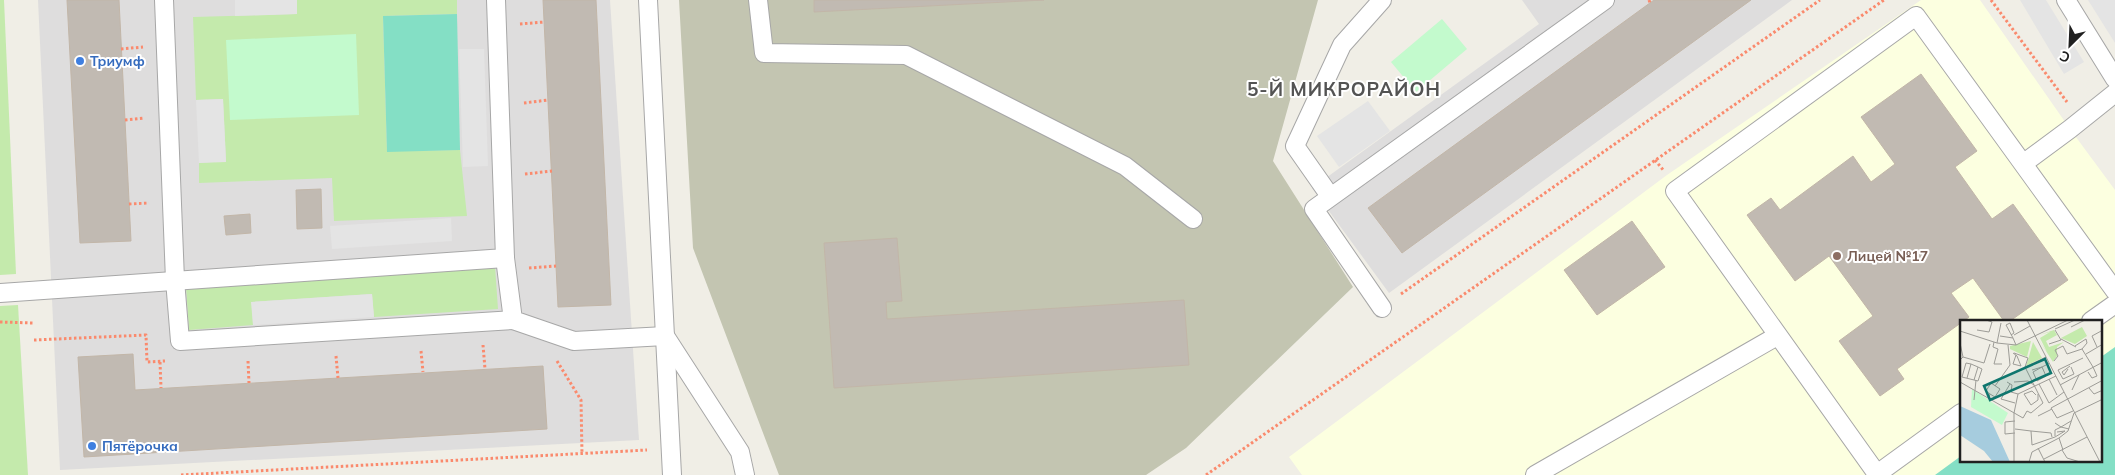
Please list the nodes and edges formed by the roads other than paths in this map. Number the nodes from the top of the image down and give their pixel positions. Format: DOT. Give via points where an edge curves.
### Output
graph roads {
  1 [pos="164,0"];
  2 [pos="496,0"];
  3 [pos="648,0"];
  4 [pos="758,0"];
  5 [pos="1382,0"];
  6 [pos="1605,0"];
  7 [pos="2066,0"];
  8 [pos="2115,79"];
  9 [pos="2115,93"];
  10 [pos="2024,163"];
  11 [pos="1330,196"];
  12 [pos="1193,219"];
  13 [pos="506,258"];
  14 [pos="175,280"];
  15 [pos="2115,291"];
  16 [pos="0,293"];
  17 [pos="2115,304"];
  18 [pos="1382,308"];
  19 [pos="513,320"];
  20 [pos="2091,320"];
  21 [pos="665,336"];
  22 [pos="1778,336"];
  23 [pos="1960,415"];
  24 [pos="672,475"];
  25 [pos="746,475"];
  26 [pos="1535,475"];
  1 -- 14 [label="lane"];
  2 -- 13 [label="lane"];
  3 -- 21 [label="lane"];
  4 -- 12 [label="lane" via="764,53 906,55 1125,166"];
  5 -- 11 [label="lane" via="1342,45 1295,146"];
  6 -- 11 [label="lane"];
  7 -- 8 [label="lane"];
  9 -- 10 [label="lane"];
  10 -- 15 [label="lane"];
  10 -- 22 [label="lane" via="1916,16 1675,191"];
  11 -- 18 [label="lane" via="1314,209"];
  13 -- 14 [label="lane"];
  13 -- 19 [label="lane"];
  14 -- 16 [label="lane"];
  14 -- 19 [label="lane" via="180,341"];
  17 -- 20 [label="lane"];
  19 -- 21 [label="lane" via="574,341"];
  21 -- 24 [label="lane"];
  21 -- 25 [label="lane" via="740,452"];
  22 -- 23 [label="lane" via="1877,474"];
  22 -- 26 [label="lane"];
}
